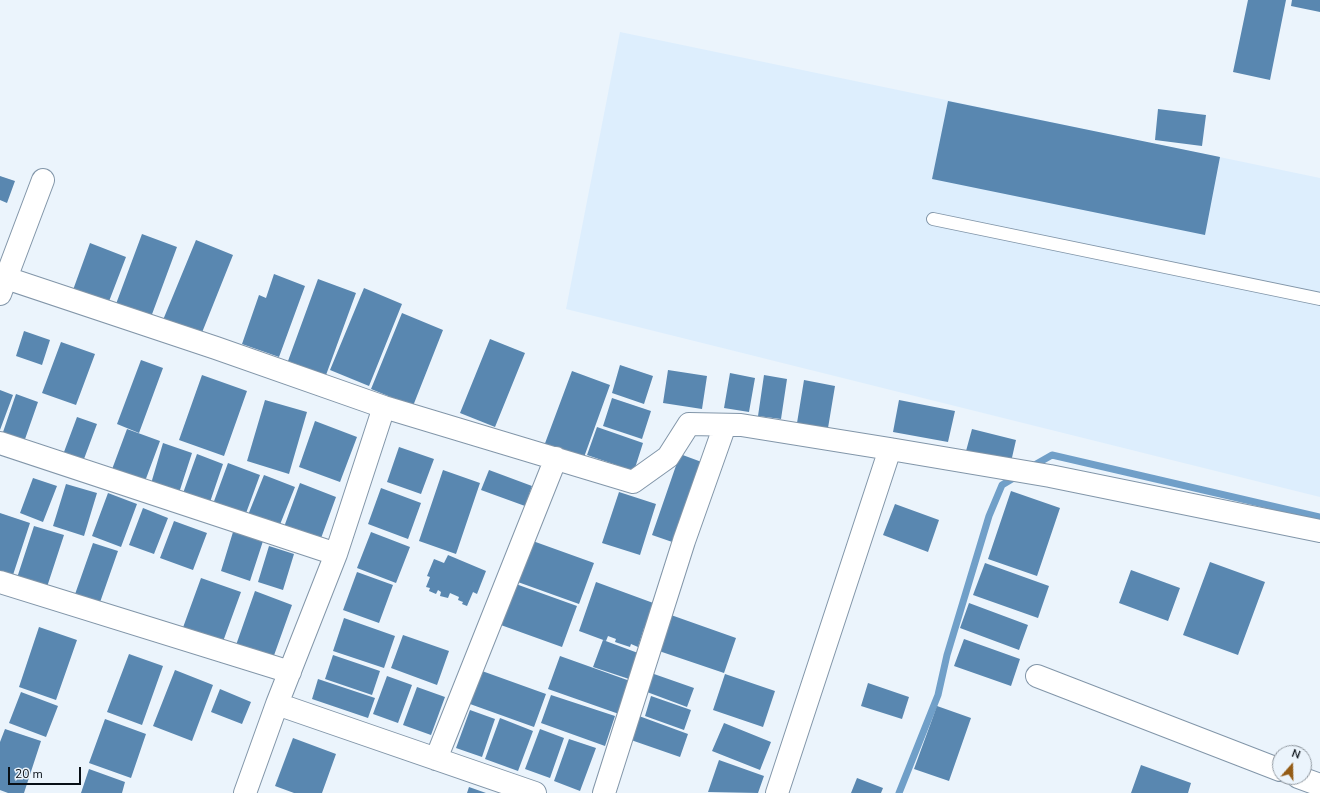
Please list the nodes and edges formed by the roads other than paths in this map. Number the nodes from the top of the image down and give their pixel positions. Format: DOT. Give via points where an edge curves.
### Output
graph roads {
  1 [pos="43,180"];
  2 [pos="932,220"];
  3 [pos="2,282"];
  4 [pos="1320,299"];
  5 [pos="384,407"];
  6 [pos="725,425"];
  7 [pos="0,443"];
  8 [pos="890,448"];
  9 [pos="556,458"];
  10 [pos="1320,531"];
  11 [pos="336,554"];
  12 [pos="0,582"];
  13 [pos="290,672"];
  14 [pos="1037,676"];
  15 [pos="277,704"];
  16 [pos="436,759"];
  17 [pos="1272,767"];
  18 [pos="245,793"];
  19 [pos="535,793"];
  20 [pos="604,793"];
  21 [pos="777,793"];
  1 -- 3 [label="street"];
  2 -- 4 [label="lane"];
  3 -- 5 [label="street" via="216,348"];
  5 -- 9 [label="street"];
  5 -- 11 [label="street"];
  6 -- 8 [label="street" via="741,425"];
  6 -- 9 [label="street" via="689,424 668,457 633,482"];
  6 -- 20 [label="street" via="684,541"];
  7 -- 11 [label="street"];
  8 -- 10 [label="street" via="1038,474"];
  8 -- 21 [label="street"];
  9 -- 16 [label="street"];
  11 -- 13 [label="street"];
  12 -- 13 [label="street"];
  13 -- 15 [label="street"];
  14 -- 17 [label="street"];
  15 -- 16 [label="street"];
  15 -- 18 [label="street"];
  16 -- 19 [label="street"];
}
